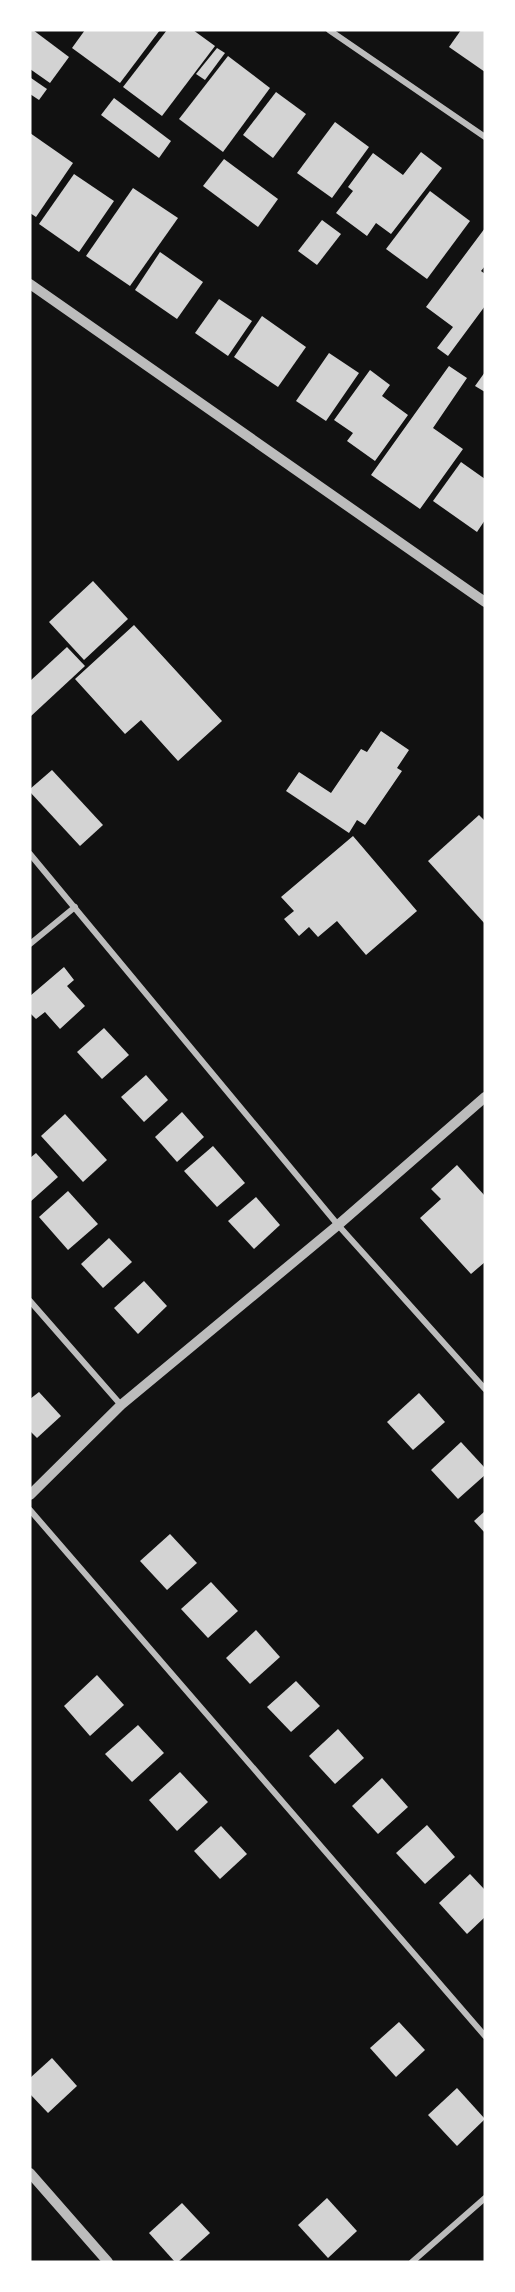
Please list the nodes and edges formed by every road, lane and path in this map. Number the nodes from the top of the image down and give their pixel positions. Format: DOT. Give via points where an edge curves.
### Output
graph roads {
  1 [pos="329,30"];
  2 [pos="485,138"];
  3 [pos="30,284"];
  4 [pos="485,602"];
  5 [pos="30,854"];
  6 [pos="75,907"];
  7 [pos="30,944"];
  8 [pos="485,1097"];
  9 [pos="338,1225"];
  10 [pos="30,1301"];
  11 [pos="485,1389"];
  12 [pos="121,1405"];
  13 [pos="30,1496"];
  14 [pos="30,1510"];
  15 [pos="485,2036"];
  16 [pos="30,2173"];
  17 [pos="485,2198"];
  18 [pos="108,2262"];
  19 [pos="412,2262"];
  1 -- 2 [label="street"];
  3 -- 4 [label="street"];
  5 -- 6 [label="street"];
  6 -- 7 [label="street"];
  6 -- 9 [label="street"];
  8 -- 9 [label="street"];
  9 -- 11 [label="street"];
  9 -- 12 [label="street"];
  10 -- 12 [label="street"];
  12 -- 13 [label="street"];
  14 -- 15 [label="street"];
  16 -- 18 [label="street"];
  17 -- 19 [label="street"];
}
